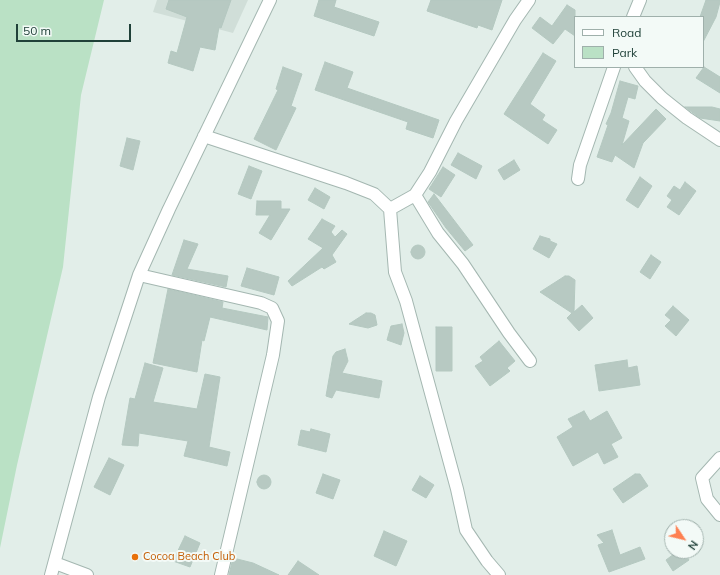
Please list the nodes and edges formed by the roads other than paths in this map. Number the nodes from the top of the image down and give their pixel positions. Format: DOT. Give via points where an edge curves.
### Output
graph roads {
  1 [pos="270,0"];
  2 [pos="529,0"];
  3 [pos="640,0"];
  4 [pos="633,16"];
  5 [pos="614,68"];
  6 [pos="636,68"];
  7 [pos="204,136"];
  8 [pos="720,140"];
  9 [pos="578,179"];
  10 [pos="414,195"];
  11 [pos="390,209"];
  12 [pos="139,275"];
  13 [pos="530,361"];
  14 [pos="720,458"];
  15 [pos="720,515"];
  16 [pos="55,563"];
  17 [pos="51,575"];
  18 [pos="87,575"];
  19 [pos="221,575"];
  20 [pos="499,575"];
  1 -- 7 [label="street"];
  2 -- 10 [label="street" via="462,110 430,172"];
  3 -- 4 [label="street"];
  5 -- 9 [label="street" via="580,165"];
  6 -- 8 [label="street" via="662,98 686,118"];
  7 -- 11 [label="street" via="346,183 374,194"];
  7 -- 12 [label="street"];
  10 -- 11 [label="street"];
  10 -- 13 [label="street" via="438,233 463,264"];
  11 -- 20 [label="street" via="395,272 406,301 466,530"];
  12 -- 16 [label="street" via="99,397"];
  12 -- 19 [label="street" via="261,304 272,308 278,321 273,355"];
  14 -- 15 [label="street" via="702,478 707,499"];
  16 -- 17 [label="street"];
  16 -- 18 [label="street"];
}
